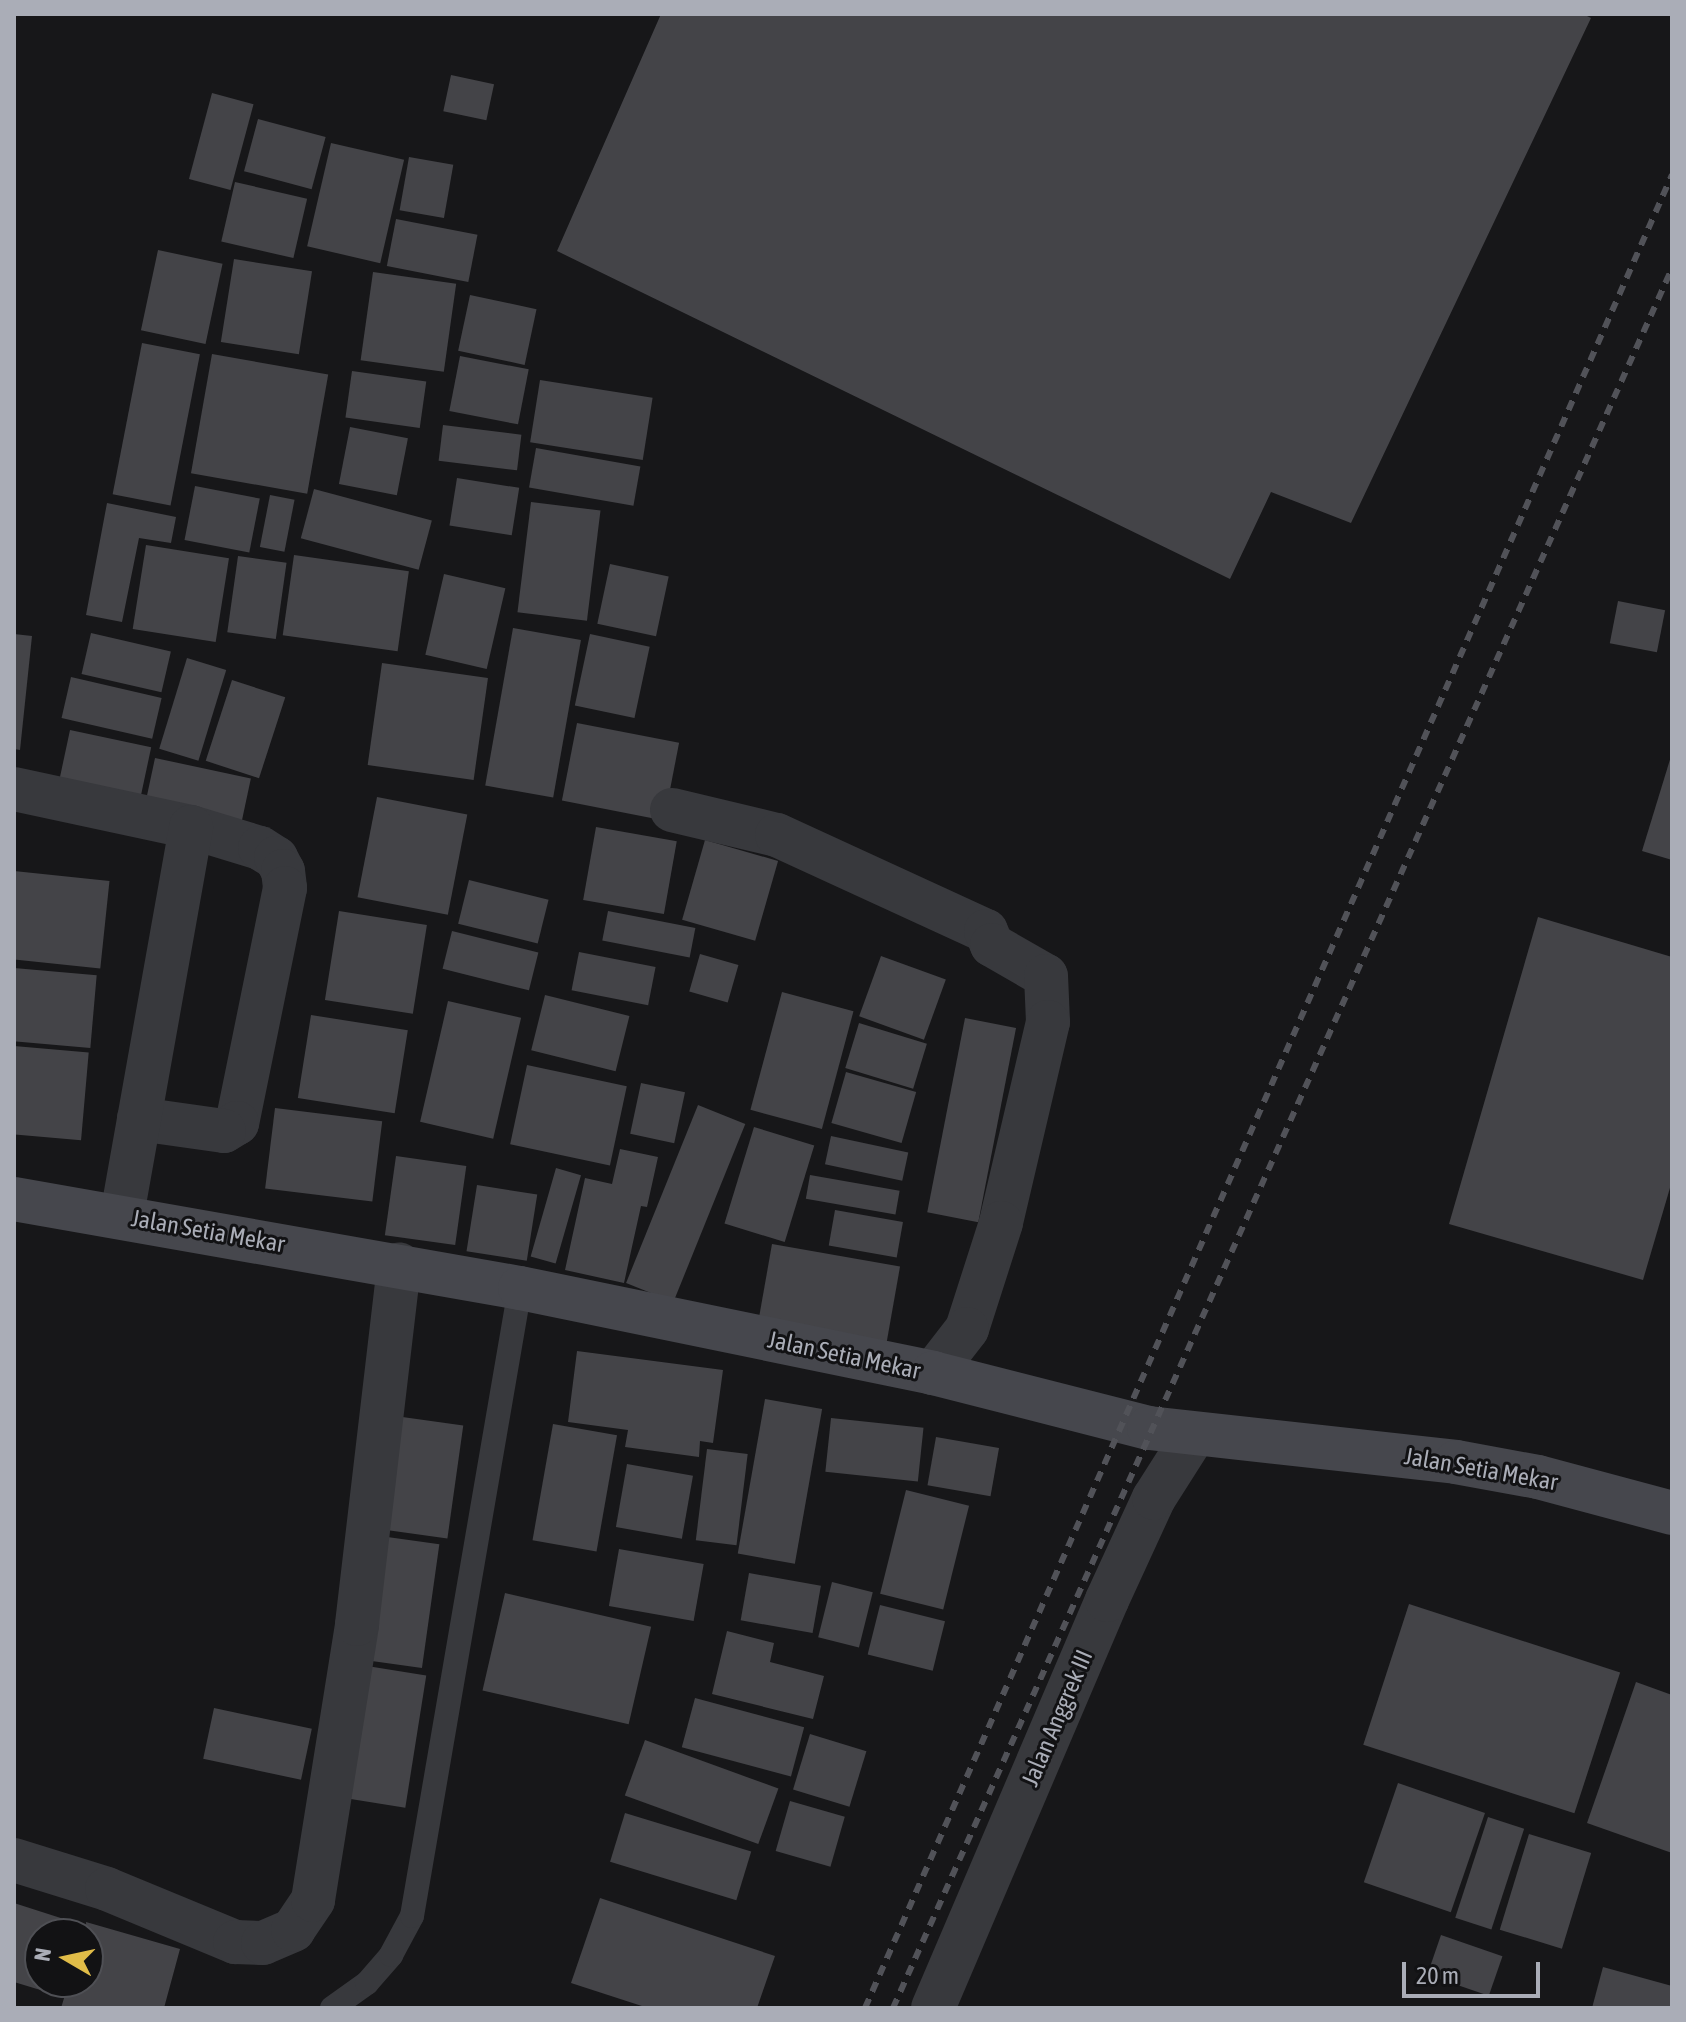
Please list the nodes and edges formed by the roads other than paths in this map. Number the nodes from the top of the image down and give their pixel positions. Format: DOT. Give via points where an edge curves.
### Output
graph roads {
  1 [pos="14,789"];
  2 [pos="672,810"];
  3 [pos="191,827"];
  4 [pos="139,1119"];
  5 [pos="14,1199"];
  6 [pos="122,1215"];
  7 [pos="399,1264"];
  8 [pos="520,1288"];
  9 [pos="933,1373"];
  10 [pos="1194,1435"];
  11 [pos="1672,1513"];
  12 [pos="14,1860"];
  13 [pos="332,2008"];
  14 [pos="933,2008"];
  1 -- 3 [label="street"];
  2 -- 9 [label="street" via="777,835 986,931 992,945 1046,976 1048,1022 1001,1223 967,1329"];
  3 -- 4 [label="street"];
  3 -- 4 [label="street" via="276,858 285,888 237,1123 224,1131"];
  4 -- 6 [label="street"];
  5 -- 6 [label="street, Jalan Setia Mekar"];
  6 -- 7 [label="street, Jalan Setia Mekar"];
  7 -- 8 [label="street, Jalan Setia Mekar"];
  7 -- 12 [label="street" via="357,1624 313,1900 293,1930 263,1943 235,1942 107,1889"];
  8 -- 9 [label="street, Jalan Setia Mekar"];
  8 -- 13 [label="lane" via="412,1916 375,1974"];
  9 -- 10 [label="street, Jalan Setia Mekar" via="1124,1423"];
  10 -- 11 [label="street, Jalan Setia Mekar" via="1456,1462 1538,1477"];
  10 -- 14 [label="street, Jalan Anggrek III" via="1154,1498 1113,1587"];
}
